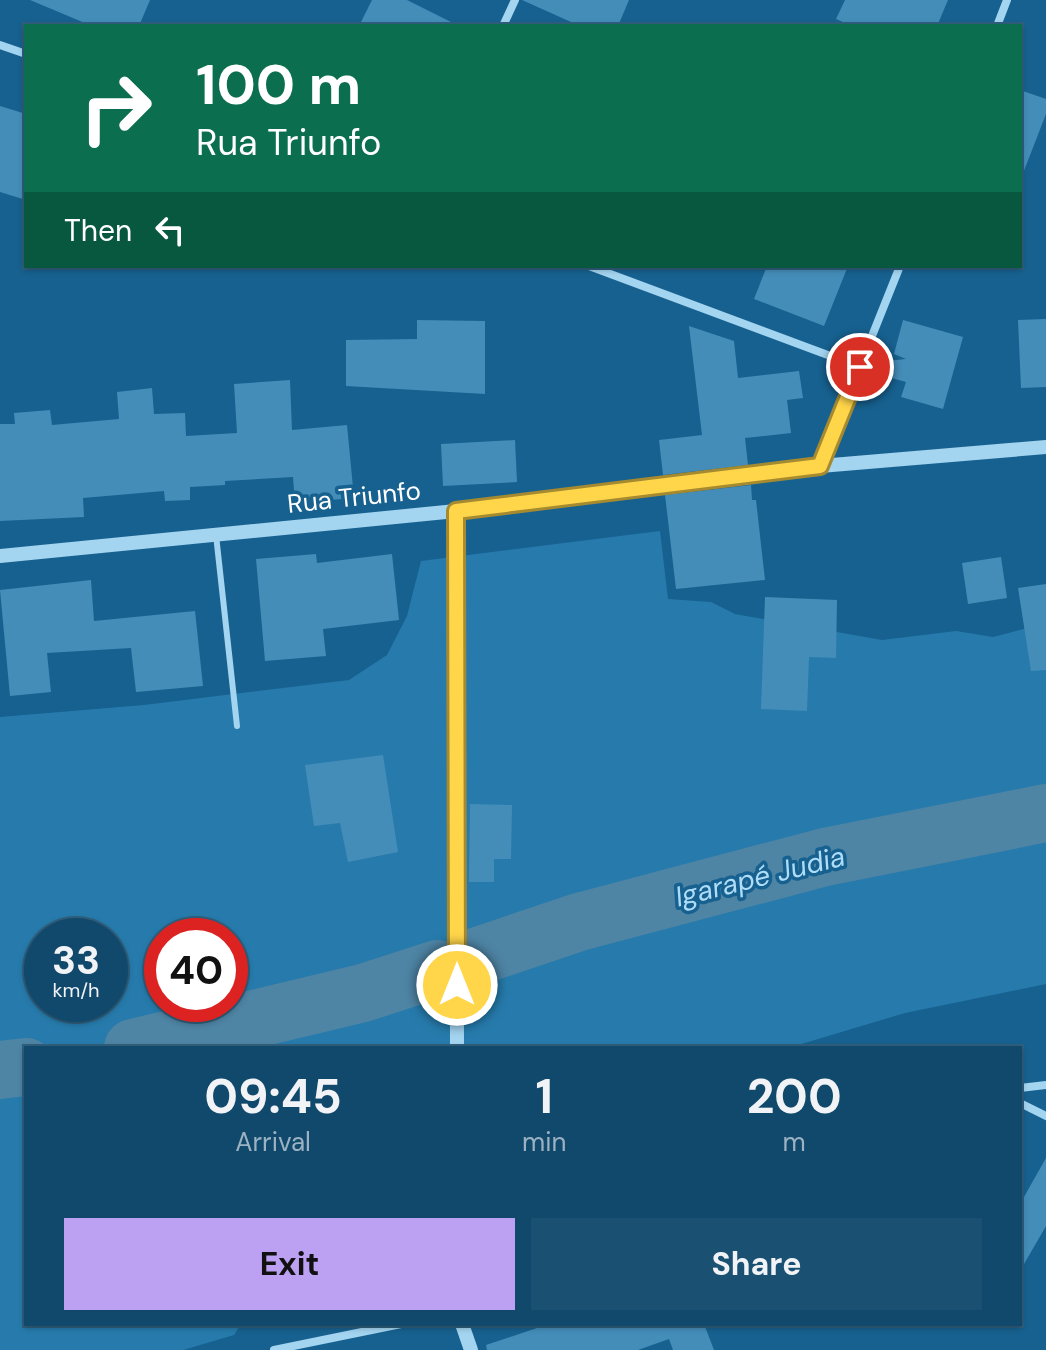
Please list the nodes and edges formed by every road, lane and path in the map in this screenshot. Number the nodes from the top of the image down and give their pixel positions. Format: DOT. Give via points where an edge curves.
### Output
graph roads {
  1 [pos="515,0"];
  2 [pos="1007,0"];
  3 [pos="504,24"];
  4 [pos="998,24"];
  5 [pos="0,45"];
  6 [pos="24,53"];
  7 [pos="594,268"];
  8 [pos="899,268"];
  9 [pos="860,367"];
  10 [pos="1046,447"];
  11 [pos="820,466"];
  12 [pos="456,511"];
  13 [pos="216,535"];
  14 [pos="0,556"];
  15 [pos="237,726"];
  16 [pos="457,1046"];
  17 [pos="1046,1085"];
  18 [pos="1022,1088"];
  19 [pos="1022,1104"];
  20 [pos="1046,1116"];
  21 [pos="391,1326"];
  22 [pos="463,1326"];
  23 [pos="274,1350"];
  24 [pos="471,1350"];
  1 -- 3 [label="street"];
  2 -- 4 [label="street"];
  5 -- 6 [label="street"];
  7 -- 9 [label="street"];
  8 -- 9 [label="street"];
  9 -- 11 [label="street"];
  10 -- 11 [label="street, Rua Triunfo"];
  11 -- 12 [label="street, Rua Triunfo"];
  12 -- 13 [label="street, Rua Triunfo"];
  12 -- 16 [label="street"];
  13 -- 14 [label="street, Rua Triunfo"];
  13 -- 15 [label="lane"];
  17 -- 18 [label="street"];
  19 -- 20 [label="street"];
  21 -- 23 [label="street"];
  22 -- 24 [label="street"];
}
